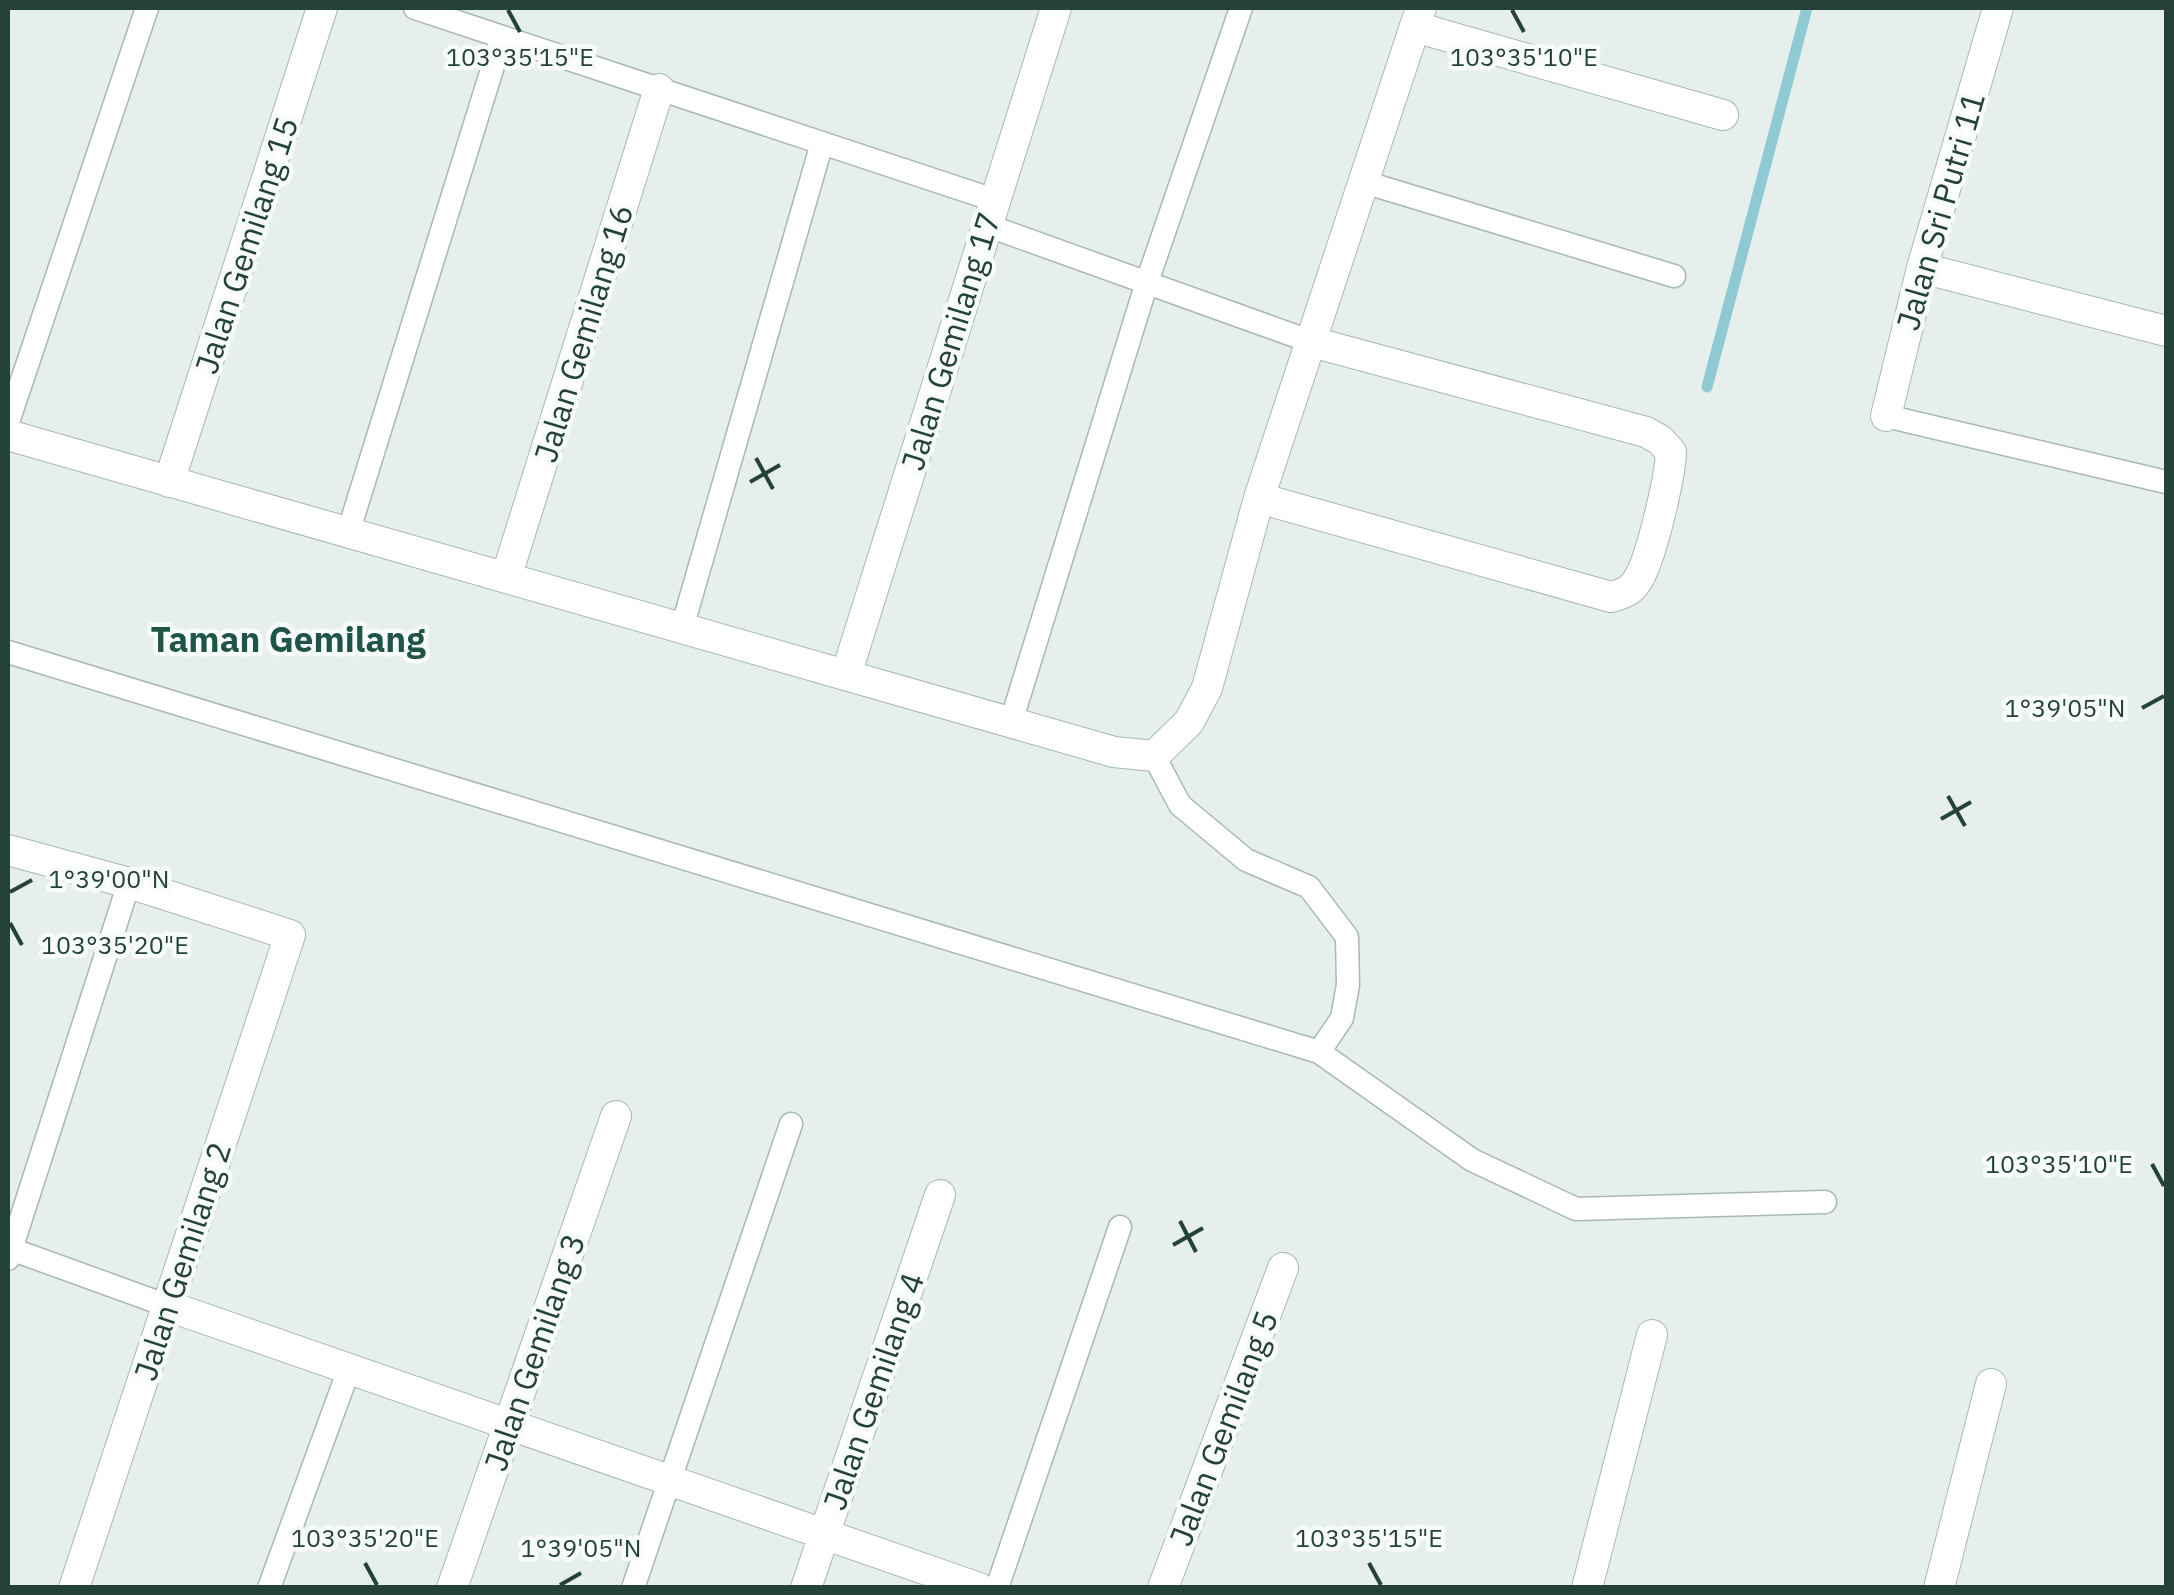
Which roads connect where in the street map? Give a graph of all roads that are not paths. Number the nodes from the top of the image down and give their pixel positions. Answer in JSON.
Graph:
{"nodes":[{"id":1,"x":147,"y":8,"type":"edge"},
{"id":2,"x":322,"y":8,"type":"edge"},
{"id":3,"x":415,"y":8,"type":"edge"},
{"id":4,"x":1056,"y":8,"type":"edge"},
{"id":5,"x":1241,"y":8,"type":"edge"},
{"id":6,"x":1998,"y":8,"type":"edge"},
{"id":7,"x":1418,"y":18,"type":"edge"},
{"id":8,"x":502,"y":36,"type":"junction"},
{"id":9,"x":659,"y":88,"type":"junction"},
{"id":10,"x":1723,"y":115,"type":"dead end"},
{"id":11,"x":822,"y":143,"type":"junction"},
{"id":12,"x":1364,"y":182,"type":"junction"},
{"id":13,"x":990,"y":212,"type":"junction"},
{"id":14,"x":1922,"y":268,"type":"junction"},
{"id":15,"x":1674,"y":276,"type":"dead end"},
{"id":16,"x":1147,"y":282,"type":"junction"},
{"id":17,"x":2166,"y":331,"type":"edge"},
{"id":18,"x":1312,"y":342,"type":"junction"},
{"id":19,"x":1886,"y":416,"type":"joint"},
{"id":20,"x":8,"y":422,"type":"edge"},
{"id":21,"x":8,"y":435,"type":"edge"},
{"id":22,"x":169,"y":482,"type":"junction"},
{"id":23,"x":2166,"y":482,"type":"edge"},
{"id":24,"x":1259,"y":498,"type":"junction"},
{"id":25,"x":348,"y":533,"type":"junction"},
{"id":26,"x":506,"y":578,"type":"junction"},
{"id":27,"x":682,"y":628,"type":"junction"},
{"id":28,"x":8,"y":652,"type":"edge"},
{"id":29,"x":846,"y":675,"type":"junction"},
{"id":30,"x":1010,"y":722,"type":"junction"},
{"id":31,"x":1154,"y":756,"type":"junction"},
{"id":32,"x":8,"y":850,"type":"edge"},
{"id":33,"x":129,"y":883,"type":"junction"},
{"id":34,"x":1319,"y":1052,"type":"junction"},
{"id":35,"x":616,"y":1116,"type":"dead end"},
{"id":36,"x":792,"y":1124,"type":"dead end"},
{"id":37,"x":940,"y":1195,"type":"dead end"},
{"id":38,"x":1825,"y":1202,"type":"dead end"},
{"id":39,"x":1120,"y":1226,"type":"dead end"},
{"id":40,"x":9,"y":1252,"type":"edge"},
{"id":41,"x":1283,"y":1268,"type":"dead end"},
{"id":42,"x":168,"y":1306,"type":"junction"},
{"id":43,"x":1652,"y":1335,"type":"dead end"},
{"id":44,"x":349,"y":1369,"type":"junction"},
{"id":45,"x":1991,"y":1384,"type":"dead end"},
{"id":46,"x":510,"y":1424,"type":"junction"},
{"id":47,"x":670,"y":1480,"type":"junction"},
{"id":48,"x":824,"y":1534,"type":"junction"},
{"id":49,"x":74,"y":1588,"type":"edge"},
{"id":50,"x":270,"y":1588,"type":"edge"},
{"id":51,"x":452,"y":1588,"type":"edge"},
{"id":52,"x":633,"y":1588,"type":"edge"},
{"id":53,"x":806,"y":1588,"type":"edge"},
{"id":54,"x":979,"y":1588,"type":"edge"},
{"id":55,"x":997,"y":1588,"type":"edge"},
{"id":56,"x":1162,"y":1588,"type":"edge"},
{"id":57,"x":1587,"y":1588,"type":"edge"},
{"id":58,"x":1939,"y":1588,"type":"edge"}],
"edges":[{"from":1,"to":20,"type":"lane"},
{"from":2,"to":22,"type":"street","name":"Jalan Gemilang 15"},
{"from":3,"to":8,"type":"lane"},
{"from":4,"to":13,"type":"street","name":"Jalan Gemilang 17"},
{"from":5,"to":16,"type":"lane"},
{"from":6,"to":14,"type":"street","name":"Jalan Sri Putri 11"},
{"from":7,"to":10,"type":"street"},
{"from":7,"to":12,"type":"street"},
{"from":8,"to":9,"type":"lane"},
{"from":8,"to":25,"type":"lane"},
{"from":9,"to":11,"type":"lane"},
{"from":9,"to":26,"type":"street","name":"Jalan Gemilang 16"},
{"from":11,"to":13,"type":"lane"},
{"from":11,"to":27,"type":"lane"},
{"from":12,"to":15,"type":"lane"},
{"from":12,"to":18,"type":"street"},
{"from":13,"to":16,"type":"lane"},
{"from":13,"to":29,"type":"street","name":"Jalan Gemilang 17"},
{"from":14,"to":17,"type":"street"},
{"from":14,"to":19,"type":"street","name":"Jalan Sri Putri 11"},
{"from":16,"to":18,"type":"lane"},
{"from":16,"to":30,"type":"lane"},
{"from":18,"to":24,"type":"street"},
{"from":18,"to":24,"type":"street"},
{"from":19,"to":23,"type":"lane"},
{"from":21,"to":22,"type":"street"},
{"from":22,"to":25,"type":"street"},
{"from":24,"to":31,"type":"street"},
{"from":25,"to":26,"type":"street"},
{"from":26,"to":27,"type":"street"},
{"from":27,"to":29,"type":"street"},
{"from":28,"to":34,"type":"lane"},
{"from":29,"to":30,"type":"street"},
{"from":30,"to":31,"type":"street"},
{"from":31,"to":34,"type":"lane"},
{"from":32,"to":33,"type":"street"},
{"from":33,"to":40,"type":"lane"},
{"from":33,"to":42,"type":"street","name":"Jalan Gemilang 2"},
{"from":34,"to":38,"type":"lane"},
{"from":35,"to":46,"type":"street","name":"Jalan Gemilang 3"},
{"from":36,"to":47,"type":"lane"},
{"from":37,"to":48,"type":"street","name":"Jalan Gemilang 4"},
{"from":39,"to":55,"type":"lane"},
{"from":40,"to":42,"type":"lane"},
{"from":41,"to":56,"type":"street","name":"Jalan Gemilang 5"},
{"from":42,"to":44,"type":"street"},
{"from":42,"to":49,"type":"street","name":"Jalan Gemilang 2"},
{"from":43,"to":57,"type":"street"},
{"from":44,"to":46,"type":"street"},
{"from":44,"to":50,"type":"lane"},
{"from":45,"to":58,"type":"street"},
{"from":46,"to":47,"type":"street"},
{"from":46,"to":51,"type":"street","name":"Jalan Gemilang 3"},
{"from":47,"to":48,"type":"street"},
{"from":47,"to":52,"type":"lane"},
{"from":48,"to":53,"type":"street","name":"Jalan Gemilang 4"},
{"from":48,"to":54,"type":"street"}]}
